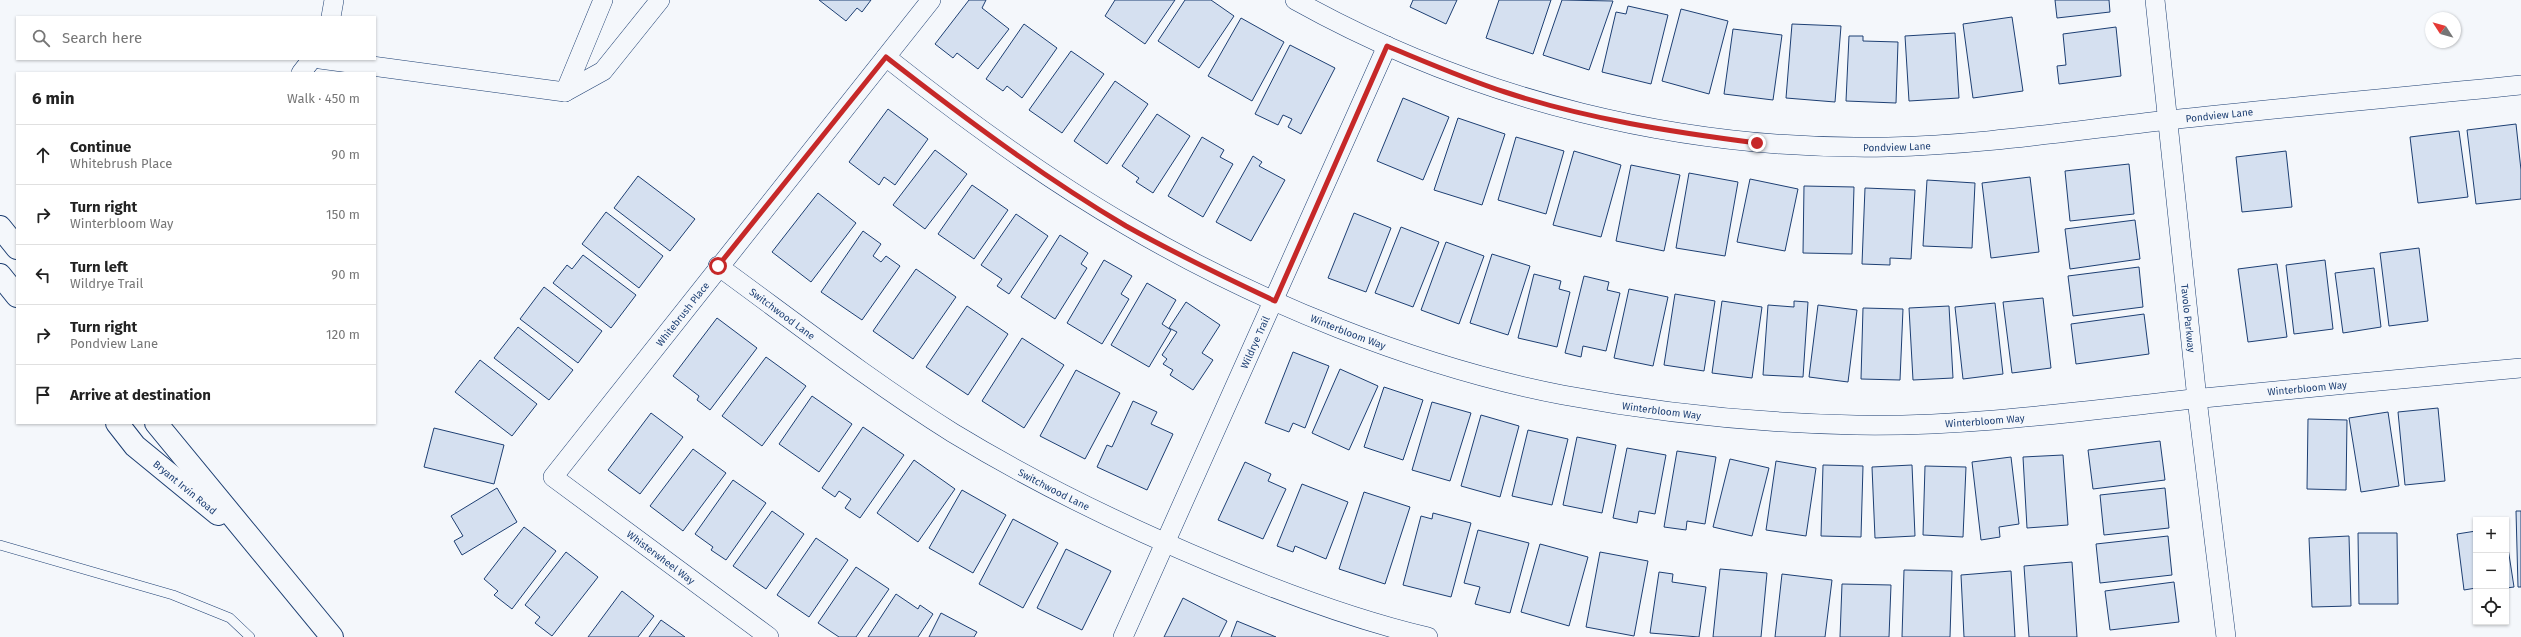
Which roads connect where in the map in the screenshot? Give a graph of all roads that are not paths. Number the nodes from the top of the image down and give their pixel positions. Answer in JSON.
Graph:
{"nodes":[{"id":1,"x":334,"y":0,"type":"edge"},
{"id":2,"x":603,"y":0,"type":"edge"},
{"id":3,"x":660,"y":0,"type":"edge"},
{"id":4,"x":931,"y":0,"type":"edge"},
{"id":5,"x":1295,"y":0,"type":"edge"},
{"id":6,"x":2155,"y":0,"type":"edge"},
{"id":7,"x":331,"y":16,"type":"edge"},
{"id":8,"x":1387,"y":46,"type":"junction"},
{"id":9,"x":886,"y":57,"type":"junction"},
{"id":10,"x":311,"y":60,"type":"edge"},
{"id":11,"x":327,"y":60,"type":"edge"},
{"id":12,"x":302,"y":72,"type":"edge"},
{"id":13,"x":2521,"y":85,"type":"edge"},
{"id":14,"x":565,"y":92,"type":"junction"},
{"id":15,"x":2168,"y":120,"type":"junction"},
{"id":16,"x":0,"y":227,"type":"edge"},
{"id":17,"x":16,"y":247,"type":"edge"},
{"id":18,"x":718,"y":266,"type":"junction"},
{"id":19,"x":0,"y":275,"type":"edge"},
{"id":20,"x":16,"y":295,"type":"edge"},
{"id":21,"x":1275,"y":301,"type":"junction"},
{"id":22,"x":2521,"y":368,"type":"edge"},
{"id":23,"x":2197,"y":399,"type":"junction"},
{"id":24,"x":118,"y":424,"type":"edge"},
{"id":25,"x":157,"y":424,"type":"edge"},
{"id":26,"x":553,"y":477,"type":"joint"},
{"id":27,"x":1163,"y":543,"type":"junction"},
{"id":28,"x":0,"y":545,"type":"edge"},
{"id":29,"x":257,"y":547,"type":"junction"},
{"id":30,"x":250,"y":637,"type":"edge"},
{"id":31,"x":332,"y":637,"type":"edge"},
{"id":32,"x":769,"y":637,"type":"edge"},
{"id":33,"x":1123,"y":637,"type":"edge"},
{"id":34,"x":1428,"y":637,"type":"edge"},
{"id":35,"x":2226,"y":637,"type":"edge"}],
"edges":[{"from":1,"to":7,"type":"street"},
{"from":2,"to":14,"type":"street"},
{"from":3,"to":14,"type":"street"},
{"from":4,"to":9,"type":"street","name":"Whitebrush Place"},
{"from":5,"to":8,"type":"street","name":"Pondview Lane"},
{"from":6,"to":15,"type":"street","name":"Tavolo Parkway"},
{"from":8,"to":15,"type":"street","name":"Pondview Lane"},
{"from":8,"to":21,"type":"street","name":"Wildrye Trail"},
{"from":9,"to":18,"type":"street","name":"Whitebrush Place"},
{"from":9,"to":21,"type":"street","name":"Winterbloom Way"},
{"from":10,"to":12,"type":"street"},
{"from":11,"to":14,"type":"street"},
{"from":13,"to":15,"type":"street","name":"Pondview Lane"},
{"from":15,"to":23,"type":"street","name":"Tavolo Parkway"},
{"from":16,"to":17,"type":"street"},
{"from":18,"to":26,"type":"street","name":"Whitebrush Place"},
{"from":18,"to":27,"type":"street","name":"Switchwood Lane"},
{"from":19,"to":20,"type":"street"},
{"from":21,"to":23,"type":"street","name":"Winterbloom Way"},
{"from":21,"to":27,"type":"street","name":"Wildrye Trail"},
{"from":22,"to":23,"type":"street","name":"Winterbloom Way"},
{"from":23,"to":35,"type":"street","name":"Tavolo Parkway"},
{"from":24,"to":29,"type":"street","name":"Bryant Irvin Road"},
{"from":25,"to":29,"type":"street","name":"Bryant Irvin Road"},
{"from":26,"to":32,"type":"street","name":"Whisterwheel Way"},
{"from":27,"to":33,"type":"street","name":"Wildrye Trail"},
{"from":27,"to":34,"type":"street","name":"Switchwood Lane"},
{"from":28,"to":30,"type":"lane"},
{"from":29,"to":31,"type":"street","name":"Bryant Irvin Road"}]}
